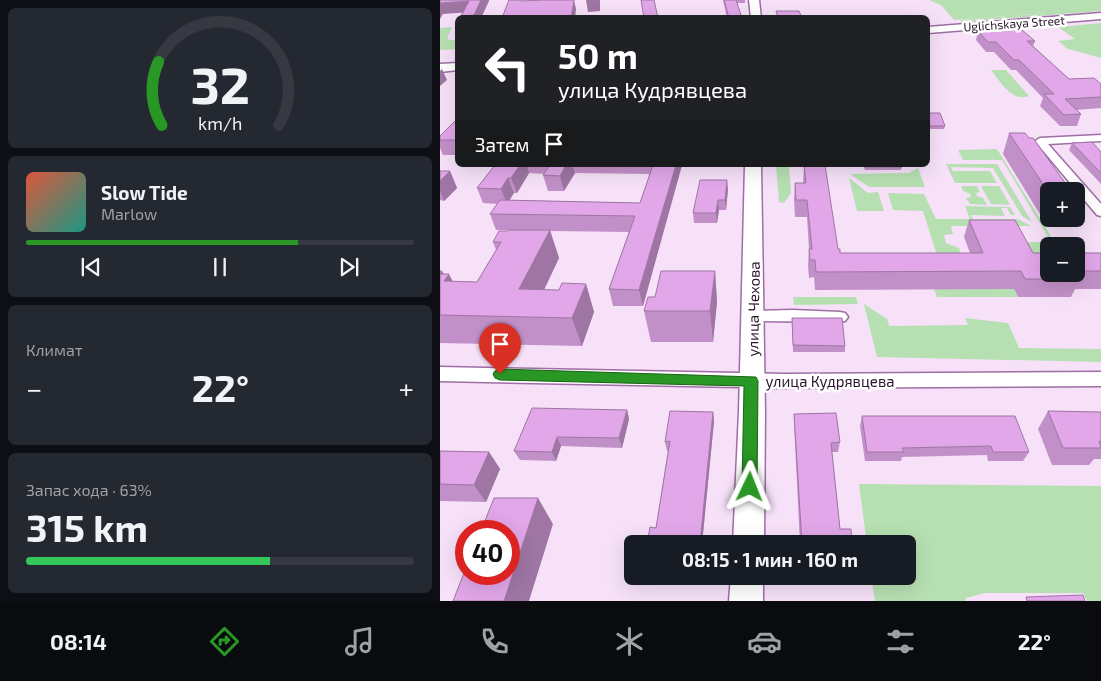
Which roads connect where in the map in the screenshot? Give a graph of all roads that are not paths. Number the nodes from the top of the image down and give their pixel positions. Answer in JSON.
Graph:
{"nodes":[{"id":1,"x":754,"y":0,"type":"edge"},
{"id":2,"x":756,"y":15,"type":"edge"},
{"id":3,"x":1101,"y":16,"type":"edge"},
{"id":4,"x":930,"y":30,"type":"edge"},
{"id":5,"x":455,"y":66,"type":"edge"},
{"id":6,"x":440,"y":68,"type":"edge"},
{"id":7,"x":1101,"y":138,"type":"edge"},
{"id":8,"x":753,"y":167,"type":"edge"},
{"id":9,"x":1101,"y":212,"type":"edge"},
{"id":10,"x":752,"y":316,"type":"junction"},
{"id":11,"x":840,"y":317,"type":"edge"},
{"id":12,"x":440,"y":374,"type":"edge"},
{"id":13,"x":1101,"y":379,"type":"edge"},
{"id":14,"x":751,"y":381,"type":"junction"},
{"id":15,"x":748,"y":535,"type":"edge"},
{"id":16,"x":747,"y":585,"type":"edge"},
{"id":17,"x":746,"y":601,"type":"edge"}],
"edges":[{"from":1,"to":2,"type":"street"},
{"from":3,"to":4,"type":"street","name":"Uglichskaya Street"},
{"from":5,"to":6,"type":"street"},
{"from":7,"to":9,"type":"street"},
{"from":8,"to":10,"type":"street","name":"улица Чехова"},
{"from":10,"to":11,"type":"street"},
{"from":10,"to":14,"type":"street","name":"улица Чехова"},
{"from":12,"to":14,"type":"street","name":"улица Кудрявцева"},
{"from":13,"to":14,"type":"street","name":"улица Кудрявцева"},
{"from":14,"to":15,"type":"street","name":"улица Чехова"},
{"from":16,"to":17,"type":"street"}]}
